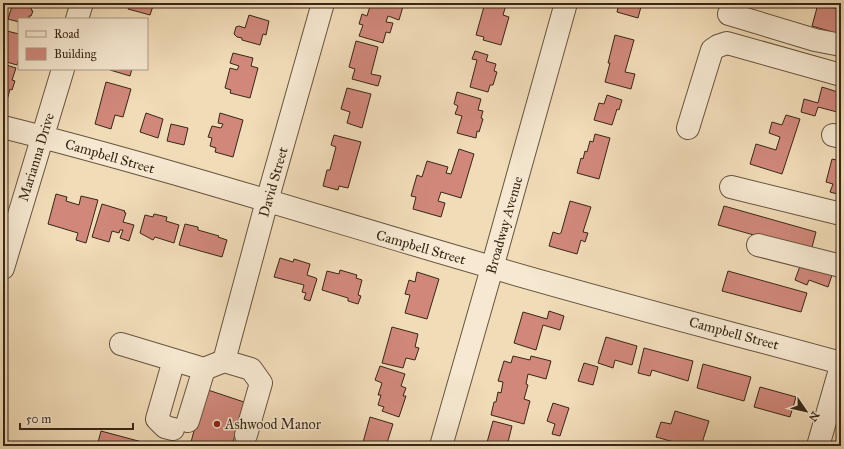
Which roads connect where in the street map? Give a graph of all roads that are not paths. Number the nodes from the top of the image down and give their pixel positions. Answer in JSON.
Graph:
{"nodes":[{"id":1,"x":82,"y":3,"type":"edge"},
{"id":2,"x":323,"y":3,"type":"edge"},
{"id":3,"x":566,"y":3,"type":"edge"},
{"id":4,"x":729,"y":14,"type":"dead end"},
{"id":5,"x":77,"y":18,"type":"edge"},
{"id":6,"x":841,"y":45,"type":"edge"},
{"id":7,"x":63,"y":70,"type":"edge"},
{"id":8,"x":841,"y":75,"type":"edge"},
{"id":9,"x":3,"y":127,"type":"edge"},
{"id":10,"x":688,"y":128,"type":"dead end"},
{"id":11,"x":42,"y":136,"type":"junction"},
{"id":12,"x":731,"y":187,"type":"dead end"},
{"id":13,"x":267,"y":201,"type":"junction"},
{"id":14,"x":841,"y":214,"type":"edge"},
{"id":15,"x":758,"y":245,"type":"dead end"},
{"id":16,"x":841,"y":266,"type":"edge"},
{"id":17,"x":3,"y":268,"type":"edge"},
{"id":18,"x":492,"y":268,"type":"junction"},
{"id":19,"x":121,"y":344,"type":"dead end"},
{"id":20,"x":174,"y":360,"type":"junction"},
{"id":21,"x":224,"y":361,"type":"junction"},
{"id":22,"x":841,"y":363,"type":"edge"},
{"id":23,"x":841,"y":366,"type":"edge"},
{"id":24,"x":204,"y":369,"type":"junction"},
{"id":25,"x":246,"y":436,"type":"dead end"},
{"id":26,"x":441,"y":446,"type":"edge"},
{"id":27,"x":818,"y":446,"type":"edge"}],
"edges":[{"from":1,"to":5,"type":"street"},
{"from":2,"to":13,"type":"street","name":"David Street"},
{"from":3,"to":18,"type":"street","name":"Broadway Avenue"},
{"from":4,"to":6,"type":"street"},
{"from":7,"to":11,"type":"street","name":"Marianna Drive"},
{"from":8,"to":10,"type":"street"},
{"from":9,"to":11,"type":"street","name":"Campbell Street"},
{"from":11,"to":13,"type":"street","name":"Campbell Street"},
{"from":11,"to":17,"type":"street","name":"Marianna Drive"},
{"from":12,"to":14,"type":"street"},
{"from":13,"to":18,"type":"street","name":"Campbell Street"},
{"from":13,"to":21,"type":"street","name":"David Street"},
{"from":15,"to":16,"type":"street"},
{"from":18,"to":22,"type":"street","name":"Campbell Street"},
{"from":18,"to":26,"type":"street","name":"Broadway Avenue"},
{"from":19,"to":20,"type":"street"},
{"from":20,"to":24,"type":"street"},
{"from":20,"to":24,"type":"street"},
{"from":21,"to":24,"type":"street"},
{"from":21,"to":25,"type":"street"},
{"from":23,"to":27,"type":"street"}]}
